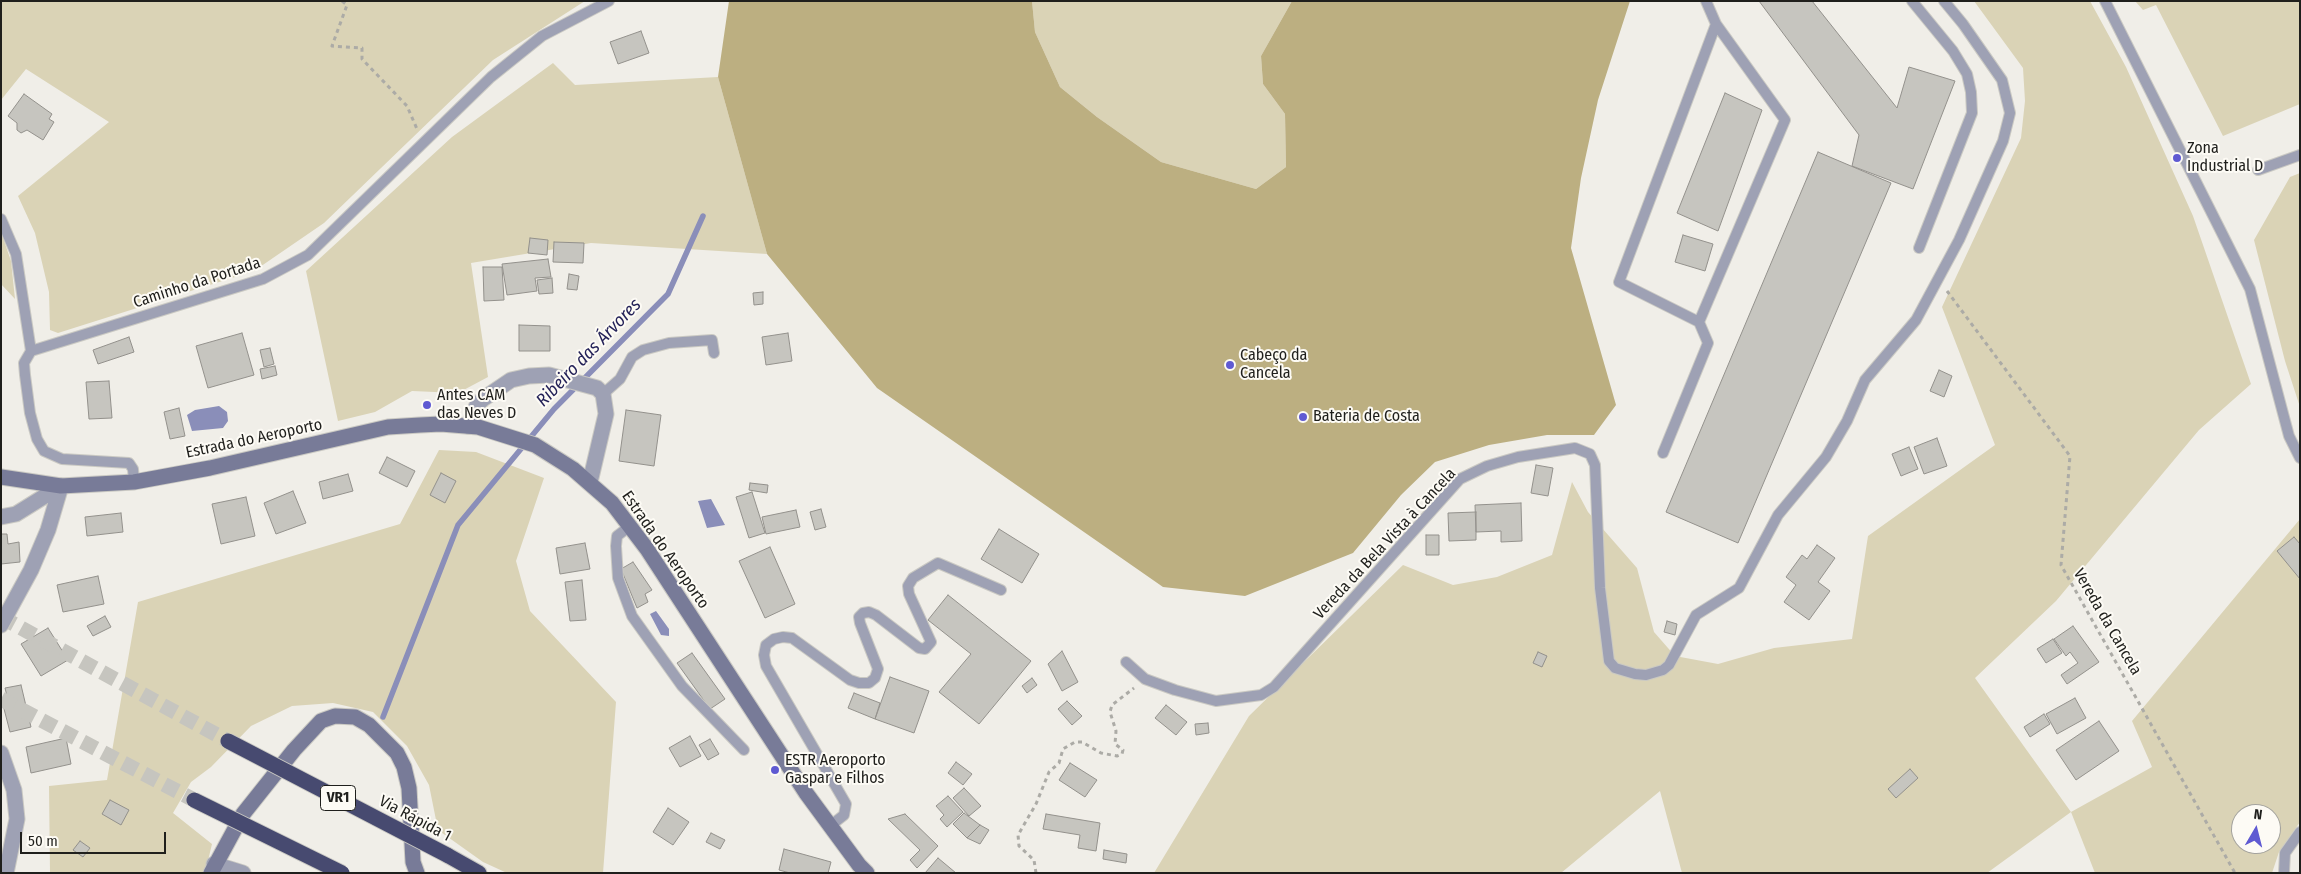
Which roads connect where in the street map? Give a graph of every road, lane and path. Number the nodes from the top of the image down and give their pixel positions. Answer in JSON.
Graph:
{"nodes":[{"id":1,"x":342,"y":1,"type":"edge"},
{"id":2,"x":609,"y":1,"type":"edge"},
{"id":3,"x":1706,"y":1,"type":"edge"},
{"id":4,"x":1912,"y":1,"type":"edge"},
{"id":5,"x":1944,"y":1,"type":"edge"},
{"id":6,"x":2105,"y":1,"type":"edge"},
{"id":7,"x":1716,"y":24,"type":"junction"},
{"id":8,"x":423,"y":143,"type":"junction"},
{"id":9,"x":2300,"y":156,"type":"edge"},
{"id":10,"x":2258,"y":170,"type":"dead end"},
{"id":11,"x":1,"y":219,"type":"edge"},
{"id":12,"x":1920,"y":248,"type":"dead end"},
{"id":13,"x":1939,"y":281,"type":"junction"},
{"id":14,"x":1699,"y":322,"type":"junction"},
{"id":15,"x":31,"y":351,"type":"junction"},
{"id":16,"x":714,"y":353,"type":"dead end"},
{"id":17,"x":603,"y":394,"type":"junction"},
{"id":18,"x":468,"y":426,"type":"junction"},
{"id":19,"x":1663,"y":453,"type":"dead end"},
{"id":20,"x":2300,"y":458,"type":"edge"},
{"id":21,"x":1,"y":477,"type":"edge"},
{"id":22,"x":134,"y":482,"type":"junction"},
{"id":23,"x":590,"y":482,"type":"junction"},
{"id":24,"x":61,"y":486,"type":"junction"},
{"id":25,"x":1,"y":517,"type":"edge"},
{"id":26,"x":630,"y":526,"type":"junction"},
{"id":27,"x":1001,"y":590,"type":"dead end"},
{"id":28,"x":1,"y":625,"type":"edge"},
{"id":29,"x":1126,"y":662,"type":"dead end"},
{"id":30,"x":1145,"y":679,"type":"junction"},
{"id":31,"x":228,"y":741,"type":"tunnel mouth"},
{"id":32,"x":744,"y":750,"type":"dead end"},
{"id":33,"x":1,"y":753,"type":"edge"},
{"id":34,"x":194,"y":800,"type":"tunnel mouth"},
{"id":35,"x":830,"y":826,"type":"junction"},
{"id":36,"x":2300,"y":832,"type":"edge"},
{"id":37,"x":213,"y":868,"type":"edge"},
{"id":38,"x":6,"y":873,"type":"edge"},
{"id":39,"x":243,"y":873,"type":"edge"},
{"id":40,"x":342,"y":873,"type":"edge"},
{"id":41,"x":417,"y":873,"type":"edge"},
{"id":42,"x":479,"y":873,"type":"edge"},
{"id":43,"x":867,"y":873,"type":"edge"},
{"id":44,"x":1036,"y":873,"type":"edge"},
{"id":45,"x":2235,"y":873,"type":"edge"},
{"id":46,"x":2284,"y":873,"type":"edge"}],
"edges":[{"from":1,"to":8,"type":"path"},
{"from":2,"to":8,"type":"lane","name":"Caminho da Portada"},
{"from":3,"to":7,"type":"lane"},
{"from":4,"to":12,"type":"lane"},
{"from":5,"to":13,"type":"lane","name":"Vereda da Bela Vista à Cancela"},
{"from":6,"to":20,"type":"lane"},
{"from":7,"to":14,"type":"lane"},
{"from":7,"to":14,"type":"lane"},
{"from":8,"to":15,"type":"lane","name":"Caminho da Portada"},
{"from":9,"to":10,"type":"lane"},
{"from":11,"to":15,"type":"lane"},
{"from":13,"to":30,"type":"lane","name":"Vereda da Bela Vista à Cancela"},
{"from":13,"to":45,"type":"path","name":"Vereda da Cancela"},
{"from":14,"to":19,"type":"lane"},
{"from":15,"to":22,"type":"lane"},
{"from":16,"to":17,"type":"lane"},
{"from":17,"to":18,"type":"street"},
{"from":17,"to":23,"type":"street"},
{"from":18,"to":22,"type":"main road","name":"Estrada do Aeroporto"},
{"from":18,"to":23,"type":"main road","name":"Estrada do Aeroporto"},
{"from":21,"to":24,"type":"main road","name":"Estrada do Aeroporto"},
{"from":22,"to":24,"type":"main road","name":"Estrada do Aeroporto"},
{"from":23,"to":26,"type":"main road","name":"Estrada do Aeroporto"},
{"from":24,"to":25,"type":"street"},
{"from":24,"to":28,"type":"street"},
{"from":26,"to":32,"type":"lane"},
{"from":26,"to":35,"type":"main road","name":"Estrada do Aeroporto"},
{"from":27,"to":35,"type":"lane"},
{"from":29,"to":30,"type":"lane","name":"Vereda da Bela Vista à Cancela"},
{"from":30,"to":44,"type":"path"},
{"from":31,"to":42,"type":"highway","name":"Via Rápida 1","number":"VR1","bridge":true},
{"from":33,"to":38,"type":"street"},
{"from":34,"to":40,"type":"highway","bridge":true},
{"from":35,"to":43,"type":"main road","name":"Estrada do Aeroporto"},
{"from":36,"to":46,"type":"lane"},
{"from":37,"to":39,"type":"street"},
{"from":37,"to":41,"type":"main road"}]}
